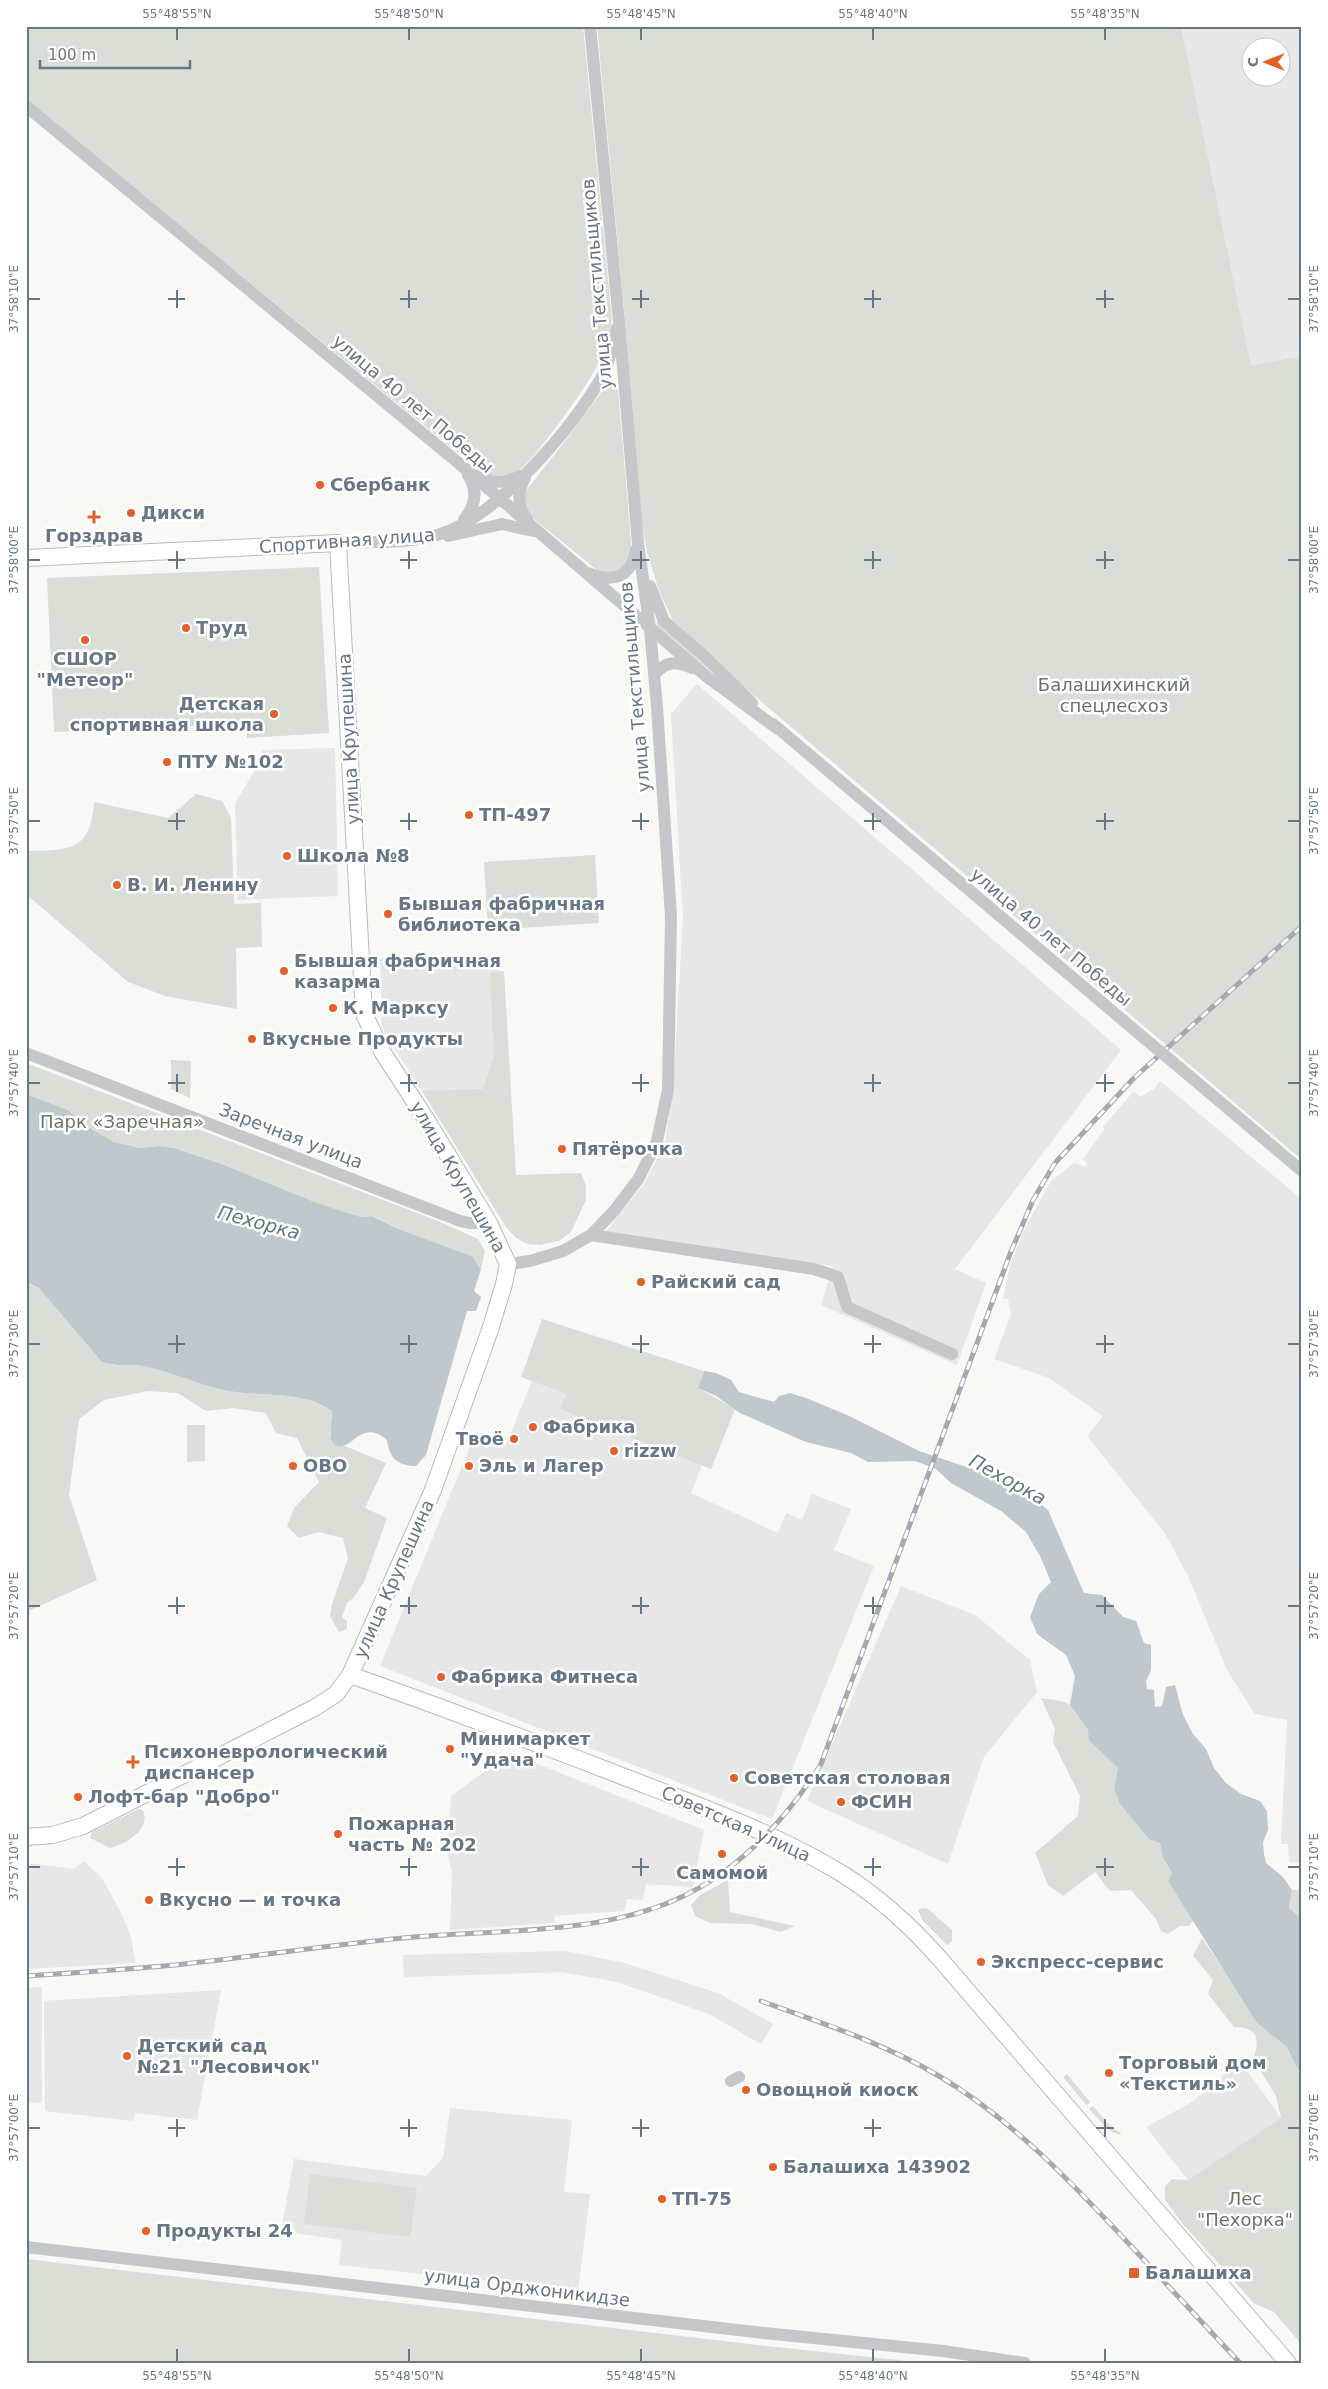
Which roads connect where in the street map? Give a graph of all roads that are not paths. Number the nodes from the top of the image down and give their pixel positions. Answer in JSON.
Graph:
{"nodes":[{"id":1,"x":590,"y":26,"type":"edge"},
{"id":2,"x":26,"y":106,"type":"edge"},
{"id":3,"x":619,"y":321,"type":"junction"},
{"id":4,"x":604,"y":374,"type":"junction"},
{"id":5,"x":624,"y":386,"type":"junction"},
{"id":6,"x":460,"y":465,"type":"junction"},
{"id":7,"x":529,"y":471,"type":"junction"},
{"id":8,"x":499,"y":498,"type":"junction"},
{"id":9,"x":454,"y":529,"type":"junction"},
{"id":10,"x":430,"y":537,"type":"junction"},
{"id":11,"x":544,"y":538,"type":"junction"},
{"id":12,"x":638,"y":543,"type":"junction"},
{"id":13,"x":338,"y":544,"type":"junction"},
{"id":14,"x":26,"y":558,"type":"edge"},
{"id":15,"x":580,"y":568,"type":"junction"},
{"id":16,"x":650,"y":629,"type":"junction"},
{"id":17,"x":654,"y":674,"type":"junction"},
{"id":18,"x":707,"y":677,"type":"junction"},
{"id":19,"x":778,"y":729,"type":"junction"},
{"id":20,"x":26,"y":1053,"type":"edge"},
{"id":21,"x":1302,"y":1171,"type":"edge"},
{"id":22,"x":489,"y":1222,"type":"junction"},
{"id":23,"x":591,"y":1235,"type":"junction"},
{"id":24,"x":508,"y":1264,"type":"junction"},
{"id":25,"x":952,"y":1354,"type":"dead end"},
{"id":26,"x":350,"y":1675,"type":"junction"},
{"id":27,"x":26,"y":1836,"type":"edge"},
{"id":28,"x":26,"y":2247,"type":"edge"},
{"id":29,"x":1024,"y":2363,"type":"edge"},
{"id":30,"x":1288,"y":2363,"type":"edge"}],
"edges":[{"from":1,"to":3,"type":"street","name":"улица Текстильщиков"},
{"from":2,"to":6,"type":"street","name":"улица 40 лет Победы"},
{"from":3,"to":4,"type":"street","name":"Спортивная улица"},
{"from":3,"to":5,"type":"street","name":"улица Текстильщиков"},
{"from":4,"to":5,"type":"street"},
{"from":4,"to":7,"type":"street","name":"Спортивная улица"},
{"from":5,"to":12,"type":"street","name":"улица Текстильщиков"},
{"from":6,"to":7,"type":"street"},
{"from":6,"to":8,"type":"street","name":"улица 40 лет Победы"},
{"from":6,"to":9,"type":"street"},
{"from":7,"to":8,"type":"street","name":"Спортивная улица"},
{"from":7,"to":11,"type":"street"},
{"from":8,"to":9,"type":"street","name":"Спортивная улица"},
{"from":8,"to":11,"type":"street","name":"улица 40 лет Победы"},
{"from":9,"to":10,"type":"street","name":"Спортивная улица"},
{"from":10,"to":11,"type":"street"},
{"from":10,"to":13,"type":"street","name":"Спортивная улица"},
{"from":11,"to":15,"type":"street","name":"улица 40 лет Победы"},
{"from":12,"to":15,"type":"street"},
{"from":12,"to":16,"type":"street","name":"улица Текстильщиков"},
{"from":12,"to":19,"type":"street","name":"улица 40 лет Победы"},
{"from":13,"to":14,"type":"main road","name":"Спортивная улица"},
{"from":13,"to":22,"type":"main road","name":"улица Крупешина"},
{"from":15,"to":16,"type":"street","name":"улица 40 лет Победы"},
{"from":16,"to":17,"type":"street","name":"улица Текстильщиков"},
{"from":16,"to":18,"type":"street","name":"улица 40 лет Победы"},
{"from":17,"to":18,"type":"street"},
{"from":17,"to":23,"type":"street","name":"улица Текстильщиков"},
{"from":18,"to":19,"type":"street","name":"улица 40 лет Победы"},
{"from":19,"to":21,"type":"street","name":"улица 40 лет Победы","bridge":true},
{"from":20,"to":22,"type":"street","name":"Заречная улица"},
{"from":22,"to":24,"type":"main road","name":"улица Крупешина"},
{"from":23,"to":24,"type":"street","name":"улица Текстильщиков"},
{"from":23,"to":25,"type":"street"},
{"from":24,"to":26,"type":"main road","name":"улица Крупешина"},
{"from":26,"to":27,"type":"main road"},
{"from":26,"to":30,"type":"main road","name":"Советская улица"},
{"from":28,"to":29,"type":"street","name":"улица Орджоникидзе"}]}
